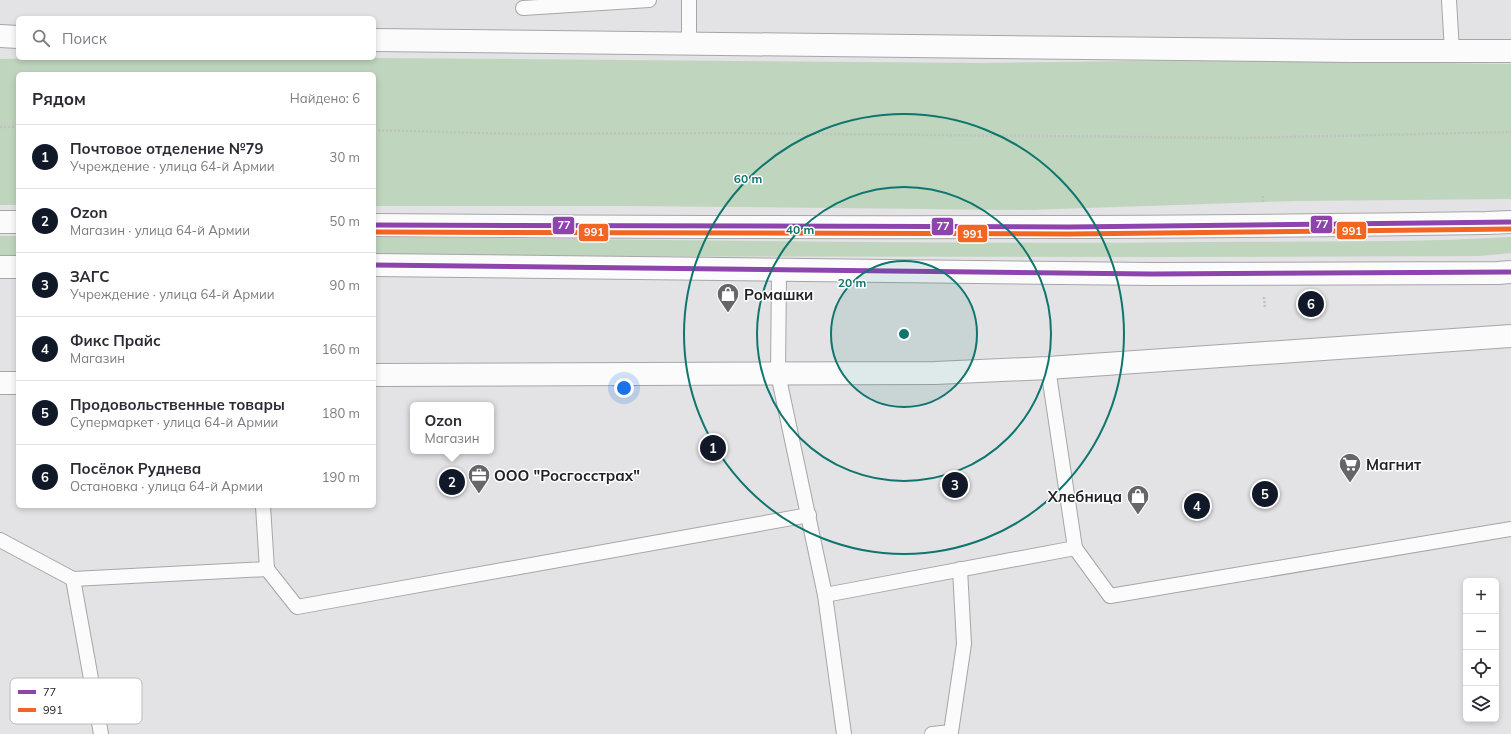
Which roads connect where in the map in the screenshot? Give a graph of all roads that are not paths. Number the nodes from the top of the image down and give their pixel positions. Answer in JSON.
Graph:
{"nodes":[{"id":1,"x":650,"y":0,"type":"edge"},
{"id":2,"x":689,"y":0,"type":"edge"},
{"id":3,"x":1449,"y":0,"type":"edge"},
{"id":4,"x":523,"y":8,"type":"dead end"},
{"id":5,"x":0,"y":36,"type":"edge"},
{"id":6,"x":16,"y":37,"type":"edge"},
{"id":7,"x":376,"y":40,"type":"edge"},
{"id":8,"x":689,"y":44,"type":"junction"},
{"id":9,"x":1452,"y":51,"type":"junction"},
{"id":10,"x":1511,"y":51,"type":"edge"},
{"id":11,"x":0,"y":222,"type":"edge"},
{"id":12,"x":16,"y":222,"type":"edge"},
{"id":13,"x":1511,"y":222,"type":"edge"},
{"id":14,"x":376,"y":225,"type":"edge"},
{"id":15,"x":376,"y":265,"type":"edge"},
{"id":16,"x":0,"y":267,"type":"edge"},
{"id":17,"x":16,"y":267,"type":"edge"},
{"id":18,"x":779,"y":270,"type":"junction"},
{"id":19,"x":1511,"y":272,"type":"edge"},
{"id":20,"x":1511,"y":336,"type":"edge"},
{"id":21,"x":1048,"y":368,"type":"junction"},
{"id":22,"x":778,"y":374,"type":"junction"},
{"id":23,"x":376,"y":375,"type":"edge"},
{"id":24,"x":0,"y":383,"type":"edge"},
{"id":25,"x":16,"y":383,"type":"edge"},
{"id":26,"x":263,"y":508,"type":"edge"},
{"id":27,"x":809,"y":515,"type":"junction"},
{"id":28,"x":1511,"y":529,"type":"edge"},
{"id":29,"x":0,"y":540,"type":"edge"},
{"id":30,"x":1075,"y":548,"type":"junction"},
{"id":31,"x":267,"y":569,"type":"junction"},
{"id":32,"x":960,"y":569,"type":"junction"},
{"id":33,"x":73,"y":579,"type":"junction"},
{"id":34,"x":825,"y":595,"type":"junction"},
{"id":35,"x":91,"y":678,"type":"edge"},
{"id":36,"x":99,"y":724,"type":"edge"},
{"id":37,"x":951,"y":733,"type":"edge"},
{"id":38,"x":101,"y":734,"type":"edge"},
{"id":39,"x":844,"y":734,"type":"edge"},
{"id":40,"x":932,"y":734,"type":"edge"}],
"edges":[{"from":1,"to":4,"type":"lane"},
{"from":2,"to":8,"type":"lane"},
{"from":3,"to":9,"type":"lane"},
{"from":5,"to":6,"type":"main road"},
{"from":7,"to":8,"type":"main road"},
{"from":8,"to":9,"type":"main road"},
{"from":9,"to":10,"type":"main road"},
{"from":11,"to":12,"type":"main road"},
{"from":13,"to":14,"type":"main road"},
{"from":15,"to":18,"type":"main road"},
{"from":16,"to":17,"type":"main road"},
{"from":18,"to":19,"type":"main road"},
{"from":18,"to":22,"type":"lane"},
{"from":20,"to":21,"type":"main road"},
{"from":21,"to":22,"type":"main road"},
{"from":21,"to":30,"type":"lane"},
{"from":22,"to":23,"type":"main road"},
{"from":22,"to":27,"type":"lane"},
{"from":24,"to":25,"type":"main road"},
{"from":26,"to":31,"type":"lane"},
{"from":27,"to":31,"type":"lane"},
{"from":27,"to":34,"type":"lane"},
{"from":28,"to":30,"type":"lane"},
{"from":29,"to":33,"type":"lane"},
{"from":30,"to":32,"type":"lane"},
{"from":31,"to":33,"type":"lane"},
{"from":32,"to":34,"type":"lane"},
{"from":32,"to":37,"type":"lane"},
{"from":33,"to":35,"type":"lane"},
{"from":34,"to":39,"type":"lane"},
{"from":36,"to":38,"type":"lane"},
{"from":37,"to":40,"type":"lane"}]}
